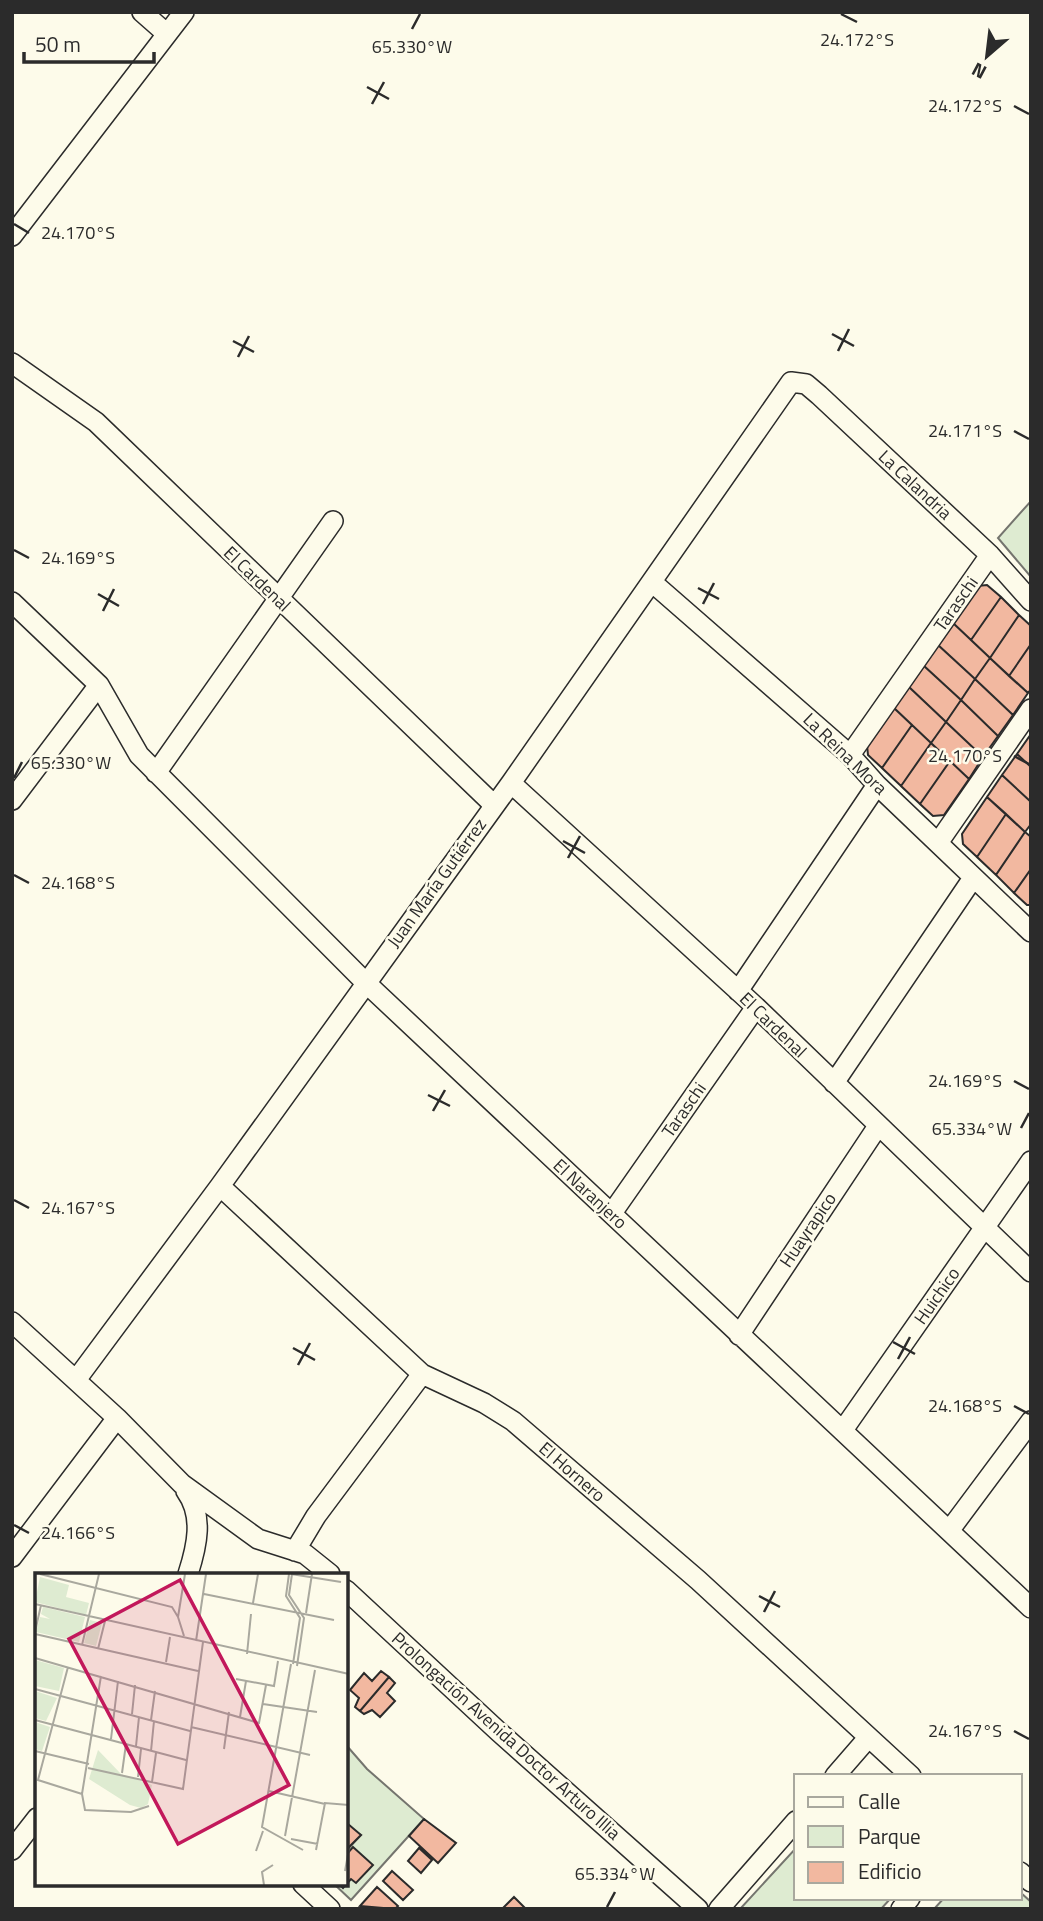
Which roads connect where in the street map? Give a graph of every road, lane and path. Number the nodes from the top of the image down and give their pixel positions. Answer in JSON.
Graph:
{"nodes":[{"id":1,"x":142,"y":12,"type":"edge"},
{"id":2,"x":184,"y":12,"type":"edge"},
{"id":3,"x":167,"y":34,"type":"junction"},
{"id":4,"x":12,"y":236,"type":"edge"},
{"id":5,"x":12,"y":363,"type":"edge"},
{"id":6,"x":791,"y":382,"type":"joint"},
{"id":7,"x":333,"y":521,"type":"dead end"},
{"id":8,"x":990,"y":555,"type":"junction"},
{"id":9,"x":653,"y":583,"type":"junction"},
{"id":10,"x":279,"y":600,"type":"junction"},
{"id":11,"x":1031,"y":601,"type":"edge"},
{"id":12,"x":12,"y":602,"type":"edge"},
{"id":13,"x":99,"y":685,"type":"junction"},
{"id":14,"x":1031,"y":709,"type":"edge"},
{"id":15,"x":850,"y":755,"type":"junction"},
{"id":16,"x":156,"y":773,"type":"junction"},
{"id":17,"x":510,"y":783,"type":"junction"},
{"id":18,"x":877,"y":785,"type":"junction"},
{"id":19,"x":12,"y":800,"type":"edge"},
{"id":20,"x":494,"y":805,"type":"junction"},
{"id":21,"x":938,"y":843,"type":"junction"},
{"id":22,"x":973,"y":878,"type":"junction"},
{"id":23,"x":1031,"y":932,"type":"edge"},
{"id":24,"x":365,"y":982,"type":"junction"},
{"id":25,"x":738,"y":990,"type":"junction"},
{"id":26,"x":755,"y":1007,"type":"junction"},
{"id":27,"x":834,"y":1083,"type":"junction"},
{"id":28,"x":878,"y":1126,"type":"junction"},
{"id":29,"x":1031,"y":1161,"type":"edge"},
{"id":30,"x":220,"y":1186,"type":"junction"},
{"id":31,"x":612,"y":1213,"type":"junction"},
{"id":32,"x":984,"y":1227,"type":"junction"},
{"id":33,"x":1031,"y":1272,"type":"edge"},
{"id":34,"x":12,"y":1322,"type":"edge"},
{"id":35,"x":739,"y":1335,"type":"junction"},
{"id":36,"x":422,"y":1374,"type":"junction"},
{"id":37,"x":76,"y":1380,"type":"junction"},
{"id":38,"x":117,"y":1418,"type":"junction"},
{"id":39,"x":1031,"y":1421,"type":"edge"},
{"id":40,"x":843,"y":1430,"type":"junction"},
{"id":41,"x":181,"y":1484,"type":"junction"},
{"id":42,"x":949,"y":1531,"type":"junction"},
{"id":43,"x":295,"y":1551,"type":"junction"},
{"id":44,"x":12,"y":1557,"type":"edge"},
{"id":45,"x":188,"y":1573,"type":"edge"},
{"id":46,"x":329,"y":1573,"type":"edge"},
{"id":47,"x":348,"y":1592,"type":"edge"},
{"id":48,"x":1031,"y":1608,"type":"edge"},
{"id":49,"x":868,"y":1738,"type":"junction"},
{"id":50,"x":837,"y":1774,"type":"edge"},
{"id":51,"x":909,"y":1774,"type":"edge"},
{"id":52,"x":35,"y":1821,"type":"edge"},
{"id":53,"x":794,"y":1823,"type":"edge"},
{"id":54,"x":12,"y":1850,"type":"edge"},
{"id":55,"x":305,"y":1886,"type":"edge"},
{"id":56,"x":330,"y":1909,"type":"edge"},
{"id":57,"x":698,"y":1909,"type":"edge"},
{"id":58,"x":719,"y":1909,"type":"edge"}],
"edges":[{"from":1,"to":3,"type":"street"},
{"from":2,"to":3,"type":"street"},
{"from":3,"to":4,"type":"street"},
{"from":5,"to":10,"type":"street","name":"El Cardenal"},
{"from":6,"to":8,"type":"street","name":"La Calandria"},
{"from":6,"to":9,"type":"street","name":"Juan María Gutiérrez"},
{"from":7,"to":10,"type":"street"},
{"from":8,"to":11,"type":"street","name":"La Calandria"},
{"from":8,"to":15,"type":"street","name":"Taraschi"},
{"from":9,"to":15,"type":"street","name":"La Reina Mora"},
{"from":9,"to":17,"type":"street","name":"Juan María Gutiérrez"},
{"from":10,"to":16,"type":"street"},
{"from":10,"to":20,"type":"street","name":"El Cardenal"},
{"from":12,"to":13,"type":"street","name":"El Naranjero"},
{"from":13,"to":16,"type":"street","name":"El Naranjero"},
{"from":13,"to":19,"type":"street"},
{"from":14,"to":21,"type":"street"},
{"from":15,"to":18,"type":"street","name":"La Reina Mora"},
{"from":16,"to":24,"type":"street","name":"El Naranjero"},
{"from":17,"to":20,"type":"street","name":"Juan María Gutiérrez"},
{"from":17,"to":25,"type":"street","name":"El Cardenal"},
{"from":18,"to":21,"type":"street","name":"La Reina Mora"},
{"from":18,"to":25,"type":"street"},
{"from":20,"to":24,"type":"street","name":"Juan María Gutiérrez"},
{"from":21,"to":22,"type":"street","name":"La Reina Mora"},
{"from":22,"to":23,"type":"street","name":"La Reina Mora"},
{"from":22,"to":27,"type":"street"},
{"from":24,"to":30,"type":"street","name":"Juan María Gutiérrez"},
{"from":24,"to":31,"type":"street","name":"El Naranjero"},
{"from":25,"to":26,"type":"street","name":"El Cardenal"},
{"from":26,"to":27,"type":"street","name":"El Cardenal"},
{"from":26,"to":31,"type":"street","name":"Taraschi"},
{"from":27,"to":28,"type":"street","name":"El Cardenal"},
{"from":28,"to":32,"type":"street","name":"El Cardenal"},
{"from":28,"to":35,"type":"street","name":"Huayrapico"},
{"from":29,"to":32,"type":"street","name":"Huichico"},
{"from":30,"to":36,"type":"street","name":"El Hornero"},
{"from":30,"to":37,"type":"street","name":"Juan María Gutiérrez"},
{"from":31,"to":35,"type":"street","name":"El Naranjero"},
{"from":32,"to":33,"type":"street","name":"El Cardenal"},
{"from":32,"to":40,"type":"street","name":"Huichico"},
{"from":34,"to":37,"type":"street"},
{"from":35,"to":40,"type":"street","name":"El Naranjero"},
{"from":36,"to":43,"type":"street"},
{"from":36,"to":49,"type":"street","name":"El Hornero"},
{"from":37,"to":38,"type":"street"},
{"from":38,"to":41,"type":"street"},
{"from":38,"to":44,"type":"street"},
{"from":39,"to":42,"type":"street"},
{"from":40,"to":42,"type":"street","name":"El Naranjero"},
{"from":41,"to":43,"type":"street"},
{"from":41,"to":45,"type":"street"},
{"from":42,"to":48,"type":"street","name":"El Naranjero"},
{"from":43,"to":46,"type":"street"},
{"from":47,"to":57,"type":"street","name":"Prolongación Avenida Doctor Arturo Illia"},
{"from":49,"to":50,"type":"street"},
{"from":49,"to":51,"type":"street","name":"El Hornero"},
{"from":52,"to":54,"type":"street"},
{"from":53,"to":58,"type":"street"},
{"from":55,"to":56,"type":"street"}]}
